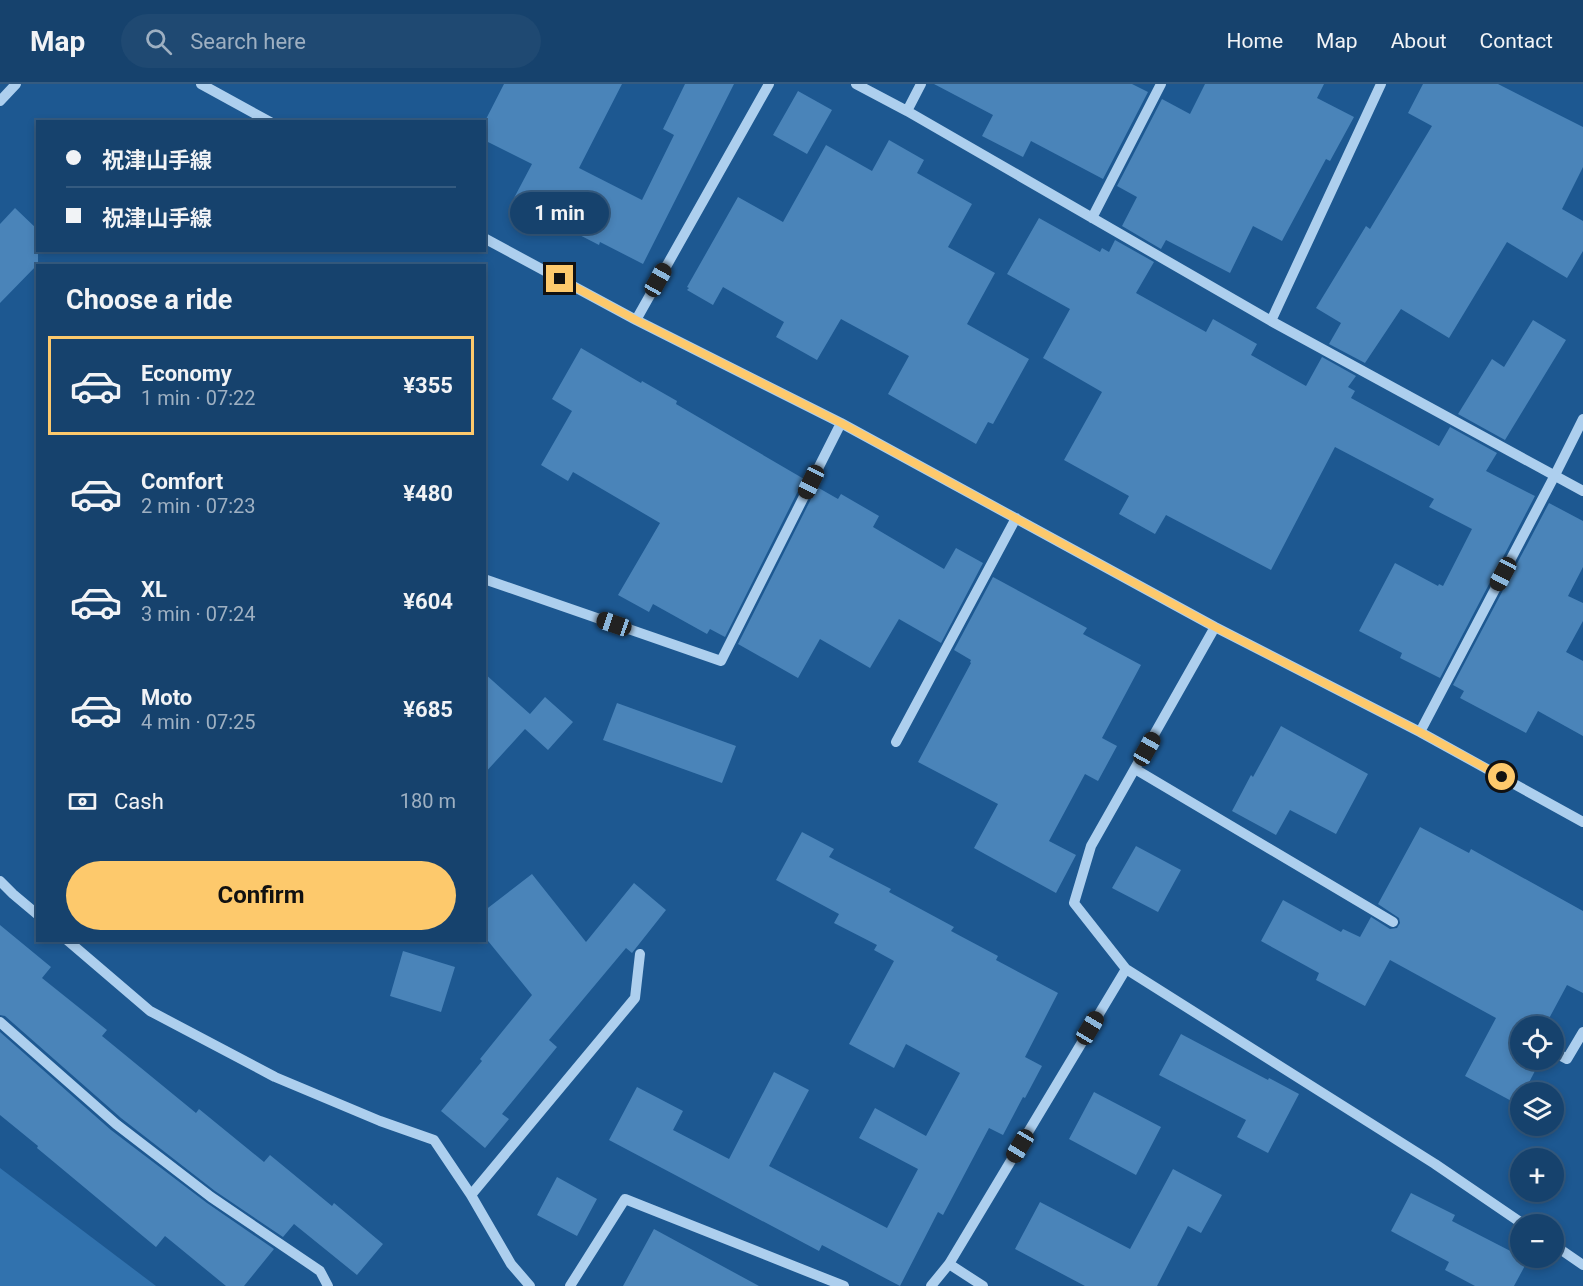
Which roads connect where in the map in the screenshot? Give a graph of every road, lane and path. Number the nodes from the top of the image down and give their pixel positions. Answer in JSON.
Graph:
{"nodes":[{"id":1,"x":16,"y":84,"type":"edge"},
{"id":2,"x":201,"y":84,"type":"edge"},
{"id":3,"x":769,"y":84,"type":"edge"},
{"id":4,"x":856,"y":84,"type":"edge"},
{"id":5,"x":921,"y":84,"type":"edge"},
{"id":6,"x":1161,"y":84,"type":"edge"},
{"id":7,"x":1381,"y":84,"type":"edge"},
{"id":8,"x":0,"y":101,"type":"edge"},
{"id":9,"x":907,"y":111,"type":"junction"},
{"id":10,"x":266,"y":120,"type":"edge"},
{"id":11,"x":1092,"y":218,"type":"junction"},
{"id":12,"x":486,"y":239,"type":"edge"},
{"id":13,"x":636,"y":320,"type":"junction"},
{"id":14,"x":1271,"y":321,"type":"junction"},
{"id":15,"x":1583,"y":419,"type":"edge"},
{"id":16,"x":841,"y":423,"type":"junction"},
{"id":17,"x":1555,"y":475,"type":"junction"},
{"id":18,"x":1583,"y":491,"type":"edge"},
{"id":19,"x":1016,"y":518,"type":"junction"},
{"id":20,"x":486,"y":580,"type":"edge"},
{"id":21,"x":1215,"y":627,"type":"junction"},
{"id":22,"x":1420,"y":732,"type":"junction"},
{"id":23,"x":896,"y":742,"type":"dead end"},
{"id":24,"x":1135,"y":769,"type":"junction"},
{"id":25,"x":1583,"y":822,"type":"edge"},
{"id":26,"x":0,"y":881,"type":"edge"},
{"id":27,"x":36,"y":913,"type":"edge"},
{"id":28,"x":1393,"y":922,"type":"dead end"},
{"id":29,"x":69,"y":942,"type":"edge"},
{"id":30,"x":640,"y":954,"type":"dead end"},
{"id":31,"x":1126,"y":969,"type":"junction"},
{"id":32,"x":0,"y":1022,"type":"edge"},
{"id":33,"x":1583,"y":1032,"type":"edge"},
{"id":34,"x":1564,"y":1057,"type":"edge"},
{"id":35,"x":471,"y":1195,"type":"junction"},
{"id":36,"x":1510,"y":1215,"type":"edge"},
{"id":37,"x":1564,"y":1252,"type":"edge"},
{"id":38,"x":949,"y":1264,"type":"junction"},
{"id":39,"x":1583,"y":1264,"type":"edge"},
{"id":40,"x":328,"y":1286,"type":"edge"},
{"id":41,"x":530,"y":1286,"type":"edge"},
{"id":42,"x":570,"y":1286,"type":"edge"},
{"id":43,"x":844,"y":1286,"type":"edge"},
{"id":44,"x":931,"y":1286,"type":"edge"},
{"id":45,"x":983,"y":1286,"type":"edge"}],
"edges":[{"from":1,"to":8,"type":"street"},
{"from":2,"to":10,"type":"street"},
{"from":3,"to":13,"type":"street"},
{"from":4,"to":9,"type":"street"},
{"from":5,"to":9,"type":"street"},
{"from":6,"to":11,"type":"street"},
{"from":7,"to":14,"type":"street"},
{"from":9,"to":11,"type":"street"},
{"from":11,"to":14,"type":"street"},
{"from":12,"to":13,"type":"street"},
{"from":13,"to":16,"type":"street"},
{"from":14,"to":17,"type":"street"},
{"from":15,"to":17,"type":"street"},
{"from":16,"to":19,"type":"street"},
{"from":16,"to":20,"type":"street"},
{"from":17,"to":18,"type":"street"},
{"from":17,"to":22,"type":"street"},
{"from":19,"to":21,"type":"street"},
{"from":19,"to":23,"type":"street"},
{"from":21,"to":22,"type":"street"},
{"from":21,"to":24,"type":"street"},
{"from":22,"to":25,"type":"street"},
{"from":24,"to":28,"type":"street"},
{"from":24,"to":31,"type":"street"},
{"from":26,"to":27,"type":"street"},
{"from":29,"to":35,"type":"street"},
{"from":30,"to":35,"type":"street"},
{"from":31,"to":36,"type":"street"},
{"from":31,"to":38,"type":"street"},
{"from":32,"to":40,"type":"street"},
{"from":33,"to":34,"type":"street"},
{"from":35,"to":41,"type":"street"},
{"from":37,"to":39,"type":"street"},
{"from":38,"to":44,"type":"street"},
{"from":38,"to":45,"type":"street"},
{"from":42,"to":43,"type":"street"}]}
